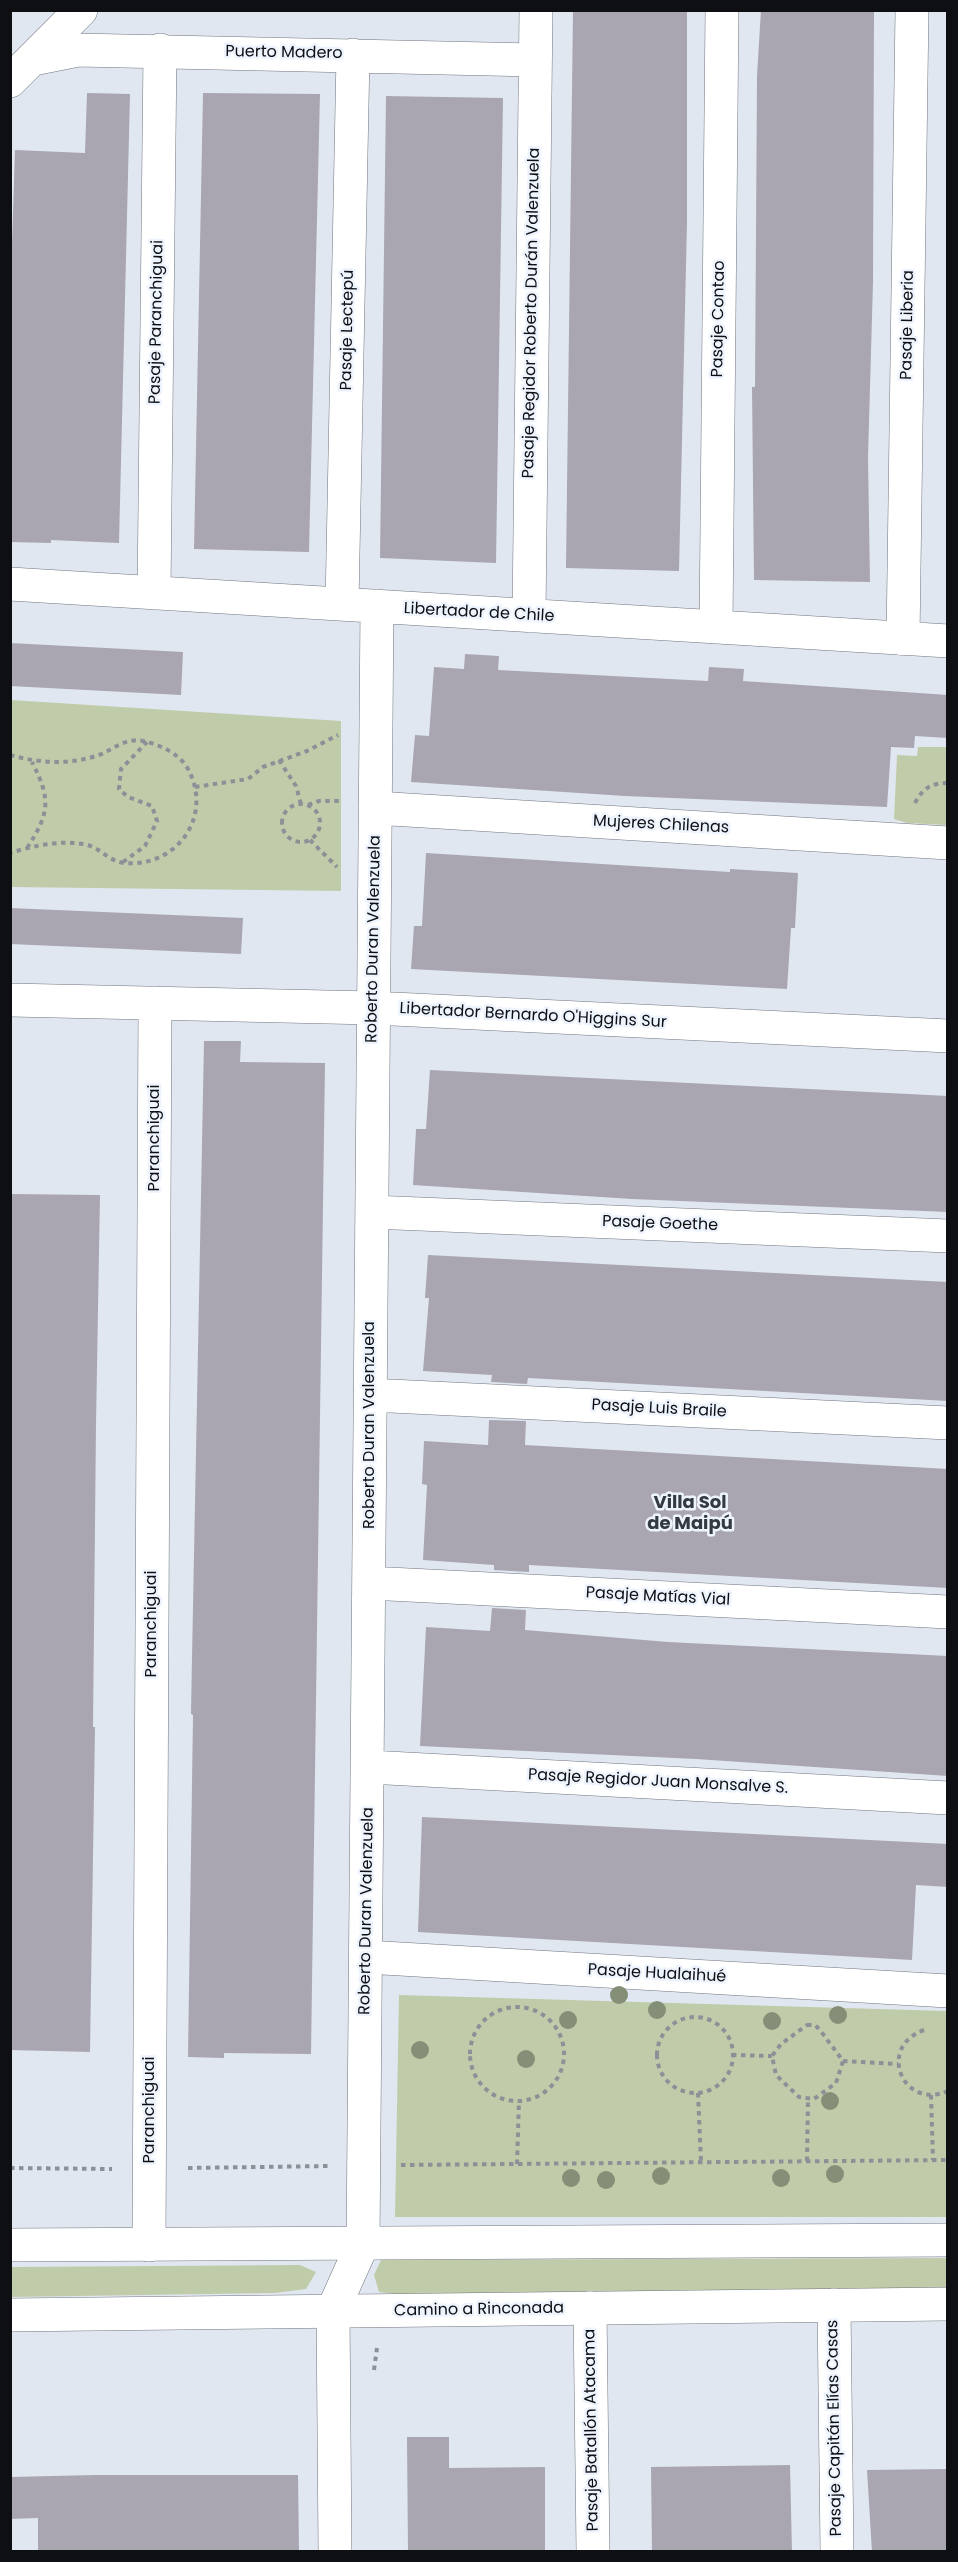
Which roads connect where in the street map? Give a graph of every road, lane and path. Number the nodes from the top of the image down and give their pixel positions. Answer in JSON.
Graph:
{"nodes":[{"id":1,"x":81,"y":10,"type":"edge"},
{"id":2,"x":536,"y":10,"type":"edge"},
{"id":3,"x":722,"y":10,"type":"edge"},
{"id":4,"x":912,"y":10,"type":"edge"},
{"id":5,"x":160,"y":50,"type":"junction"},
{"id":6,"x":353,"y":55,"type":"junction"},
{"id":7,"x":535,"y":60,"type":"junction"},
{"id":8,"x":22,"y":70,"type":"edge"},
{"id":9,"x":10,"y":584,"type":"edge"},
{"id":10,"x":154,"y":593,"type":"junction"},
{"id":11,"x":342,"y":604,"type":"junction"},
{"id":12,"x":377,"y":606,"type":"junction"},
{"id":13,"x":529,"y":616,"type":"junction"},
{"id":14,"x":716,"y":627,"type":"junction"},
{"id":15,"x":903,"y":639,"type":"junction"},
{"id":16,"x":948,"y":641,"type":"edge"},
{"id":17,"x":341,"y":733,"type":"dead end"},
{"id":18,"x":147,"y":742,"type":"junction"},
{"id":19,"x":10,"y":755,"type":"edge"},
{"id":20,"x":279,"y":760,"type":"junction"},
{"id":21,"x":31,"y":761,"type":"junction"},
{"id":22,"x":948,"y":783,"type":"edge"},
{"id":23,"x":195,"y":787,"type":"junction"},
{"id":24,"x":341,"y":801,"type":"dead end"},
{"id":25,"x":301,"y":804,"type":"junction"},
{"id":26,"x":307,"y":805,"type":"junction"},
{"id":27,"x":913,"y":806,"type":"dead end"},
{"id":28,"x":375,"y":808,"type":"junction"},
{"id":29,"x":310,"y":840,"type":"junction"},
{"id":30,"x":948,"y":843,"type":"edge"},
{"id":31,"x":27,"y":848,"type":"junction"},
{"id":32,"x":10,"y":853,"type":"edge"},
{"id":33,"x":122,"y":862,"type":"junction"},
{"id":34,"x":341,"y":870,"type":"dead end"},
{"id":35,"x":10,"y":1000,"type":"edge"},
{"id":36,"x":155,"y":1003,"type":"junction"},
{"id":37,"x":374,"y":1008,"type":"junction"},
{"id":38,"x":948,"y":1036,"type":"edge"},
{"id":39,"x":372,"y":1212,"type":"junction"},
{"id":40,"x":948,"y":1236,"type":"edge"},
{"id":41,"x":370,"y":1395,"type":"junction"},
{"id":42,"x":948,"y":1423,"type":"edge"},
{"id":43,"x":369,"y":1582,"type":"junction"},
{"id":44,"x":948,"y":1612,"type":"edge"},
{"id":45,"x":369,"y":1767,"type":"junction"},
{"id":46,"x":948,"y":1798,"type":"edge"},
{"id":47,"x":366,"y":1957,"type":"junction"},
{"id":48,"x":948,"y":1990,"type":"edge"},
{"id":49,"x":933,"y":2029,"type":"dead end"},
{"id":50,"x":732,"y":2055,"type":"junction"},
{"id":51,"x":772,"y":2056,"type":"junction"},
{"id":52,"x":843,"y":2061,"type":"junction"},
{"id":53,"x":898,"y":2064,"type":"junction"},
{"id":54,"x":948,"y":2091,"type":"edge"},
{"id":55,"x":699,"y":2093,"type":"junction"},
{"id":56,"x":931,"y":2095,"type":"junction"},
{"id":57,"x":808,"y":2098,"type":"junction"},
{"id":58,"x":519,"y":2101,"type":"junction"},
{"id":59,"x":933,"y":2160,"type":"junction"},
{"id":60,"x":948,"y":2160,"type":"edge"},
{"id":61,"x":701,"y":2162,"type":"junction"},
{"id":62,"x":807,"y":2162,"type":"junction"},
{"id":63,"x":517,"y":2164,"type":"junction"},
{"id":64,"x":364,"y":2165,"type":"junction"},
{"id":65,"x":10,"y":2168,"type":"edge"},
{"id":66,"x":149,"y":2169,"type":"junction"},
{"id":67,"x":948,"y":2240,"type":"edge"},
{"id":68,"x":363,"y":2243,"type":"junction"},
{"id":69,"x":10,"y":2245,"type":"edge"},
{"id":70,"x":149,"y":2245,"type":"junction"},
{"id":71,"x":948,"y":2304,"type":"edge"},
{"id":72,"x":834,"y":2306,"type":"junction"},
{"id":73,"x":590,"y":2308,"type":"junction"},
{"id":74,"x":333,"y":2310,"type":"junction"},
{"id":75,"x":10,"y":2315,"type":"edge"},
{"id":76,"x":378,"y":2342,"type":"dead end"},
{"id":77,"x":374,"y":2373,"type":"dead end"},
{"id":78,"x":335,"y":2552,"type":"edge"},
{"id":79,"x":593,"y":2552,"type":"edge"},
{"id":80,"x":837,"y":2552,"type":"edge"}],
"edges":[{"from":1,"to":8,"type":"street"},
{"from":2,"to":7,"type":"street","name":"Pasaje Regidor Roberto Durán Valenzuela"},
{"from":3,"to":14,"type":"street","name":"Pasaje Contao"},
{"from":4,"to":15,"type":"street","name":"Pasaje Liberia"},
{"from":5,"to":6,"type":"street","name":"Puerto Madero"},
{"from":5,"to":8,"type":"street","name":"Puerto Madero"},
{"from":5,"to":10,"type":"street","name":"Pasaje Paranchiguai"},
{"from":6,"to":7,"type":"street","name":"Puerto Madero"},
{"from":6,"to":11,"type":"street","name":"Pasaje Lectepú"},
{"from":7,"to":13,"type":"street","name":"Pasaje Regidor Roberto Durán Valenzuela"},
{"from":9,"to":10,"type":"street","name":"Libertador de Chile"},
{"from":10,"to":11,"type":"street","name":"Libertador de Chile"},
{"from":11,"to":12,"type":"street","name":"Libertador de Chile"},
{"from":12,"to":13,"type":"street","name":"Libertador de Chile"},
{"from":12,"to":28,"type":"street","name":"Roberto Duran Valenzuela"},
{"from":13,"to":14,"type":"street","name":"Libertador de Chile"},
{"from":14,"to":15,"type":"street","name":"Libertador de Chile"},
{"from":15,"to":16,"type":"street","name":"Libertador de Chile"},
{"from":17,"to":20,"type":"path"},
{"from":18,"to":21,"type":"path"},
{"from":18,"to":23,"type":"path"},
{"from":18,"to":33,"type":"path"},
{"from":19,"to":21,"type":"path"},
{"from":20,"to":23,"type":"path"},
{"from":20,"to":25,"type":"path"},
{"from":21,"to":31,"type":"path"},
{"from":22,"to":27,"type":"path"},
{"from":23,"to":33,"type":"path"},
{"from":24,"to":26,"type":"path"},
{"from":25,"to":26,"type":"path"},
{"from":25,"to":29,"type":"path"},
{"from":26,"to":29,"type":"path"},
{"from":28,"to":30,"type":"street","name":"Mujeres Chilenas"},
{"from":28,"to":37,"type":"street","name":"Roberto Duran Valenzuela"},
{"from":29,"to":34,"type":"path"},
{"from":31,"to":32,"type":"path"},
{"from":31,"to":33,"type":"path"},
{"from":35,"to":36,"type":"street","name":"Libertador Bernardo O'Higgins Sur"},
{"from":36,"to":37,"type":"street","name":"Libertador Bernardo O'Higgins Sur"},
{"from":36,"to":66,"type":"street","name":"Paranchiguai"},
{"from":37,"to":38,"type":"street","name":"Libertador Bernardo O'Higgins Sur"},
{"from":37,"to":39,"type":"street","name":"Roberto Duran Valenzuela"},
{"from":39,"to":40,"type":"street","name":"Pasaje Goethe"},
{"from":39,"to":41,"type":"street","name":"Roberto Duran Valenzuela"},
{"from":41,"to":42,"type":"street","name":"Pasaje Luis Braile"},
{"from":41,"to":43,"type":"street","name":"Roberto Duran Valenzuela"},
{"from":43,"to":44,"type":"street","name":"Pasaje Matías Vial"},
{"from":43,"to":45,"type":"street","name":"Roberto Duran Valenzuela"},
{"from":45,"to":46,"type":"street","name":"Pasaje Regidor Juan Monsalve S."},
{"from":45,"to":47,"type":"street","name":"Roberto Duran Valenzuela"},
{"from":47,"to":48,"type":"street","name":"Pasaje Hualaihué"},
{"from":47,"to":64,"type":"street","name":"Roberto Duran Valenzuela"},
{"from":49,"to":53,"type":"path"},
{"from":50,"to":51,"type":"path"},
{"from":50,"to":55,"type":"path"},
{"from":50,"to":55,"type":"path"},
{"from":51,"to":52,"type":"path"},
{"from":51,"to":57,"type":"path"},
{"from":52,"to":53,"type":"path"},
{"from":52,"to":57,"type":"path"},
{"from":53,"to":56,"type":"path"},
{"from":54,"to":56,"type":"path"},
{"from":55,"to":61,"type":"path"},
{"from":56,"to":59,"type":"path"},
{"from":57,"to":62,"type":"path"},
{"from":58,"to":58,"type":"path"},
{"from":58,"to":63,"type":"path"},
{"from":59,"to":60,"type":"path"},
{"from":59,"to":62,"type":"path"},
{"from":61,"to":62,"type":"path"},
{"from":61,"to":63,"type":"path"},
{"from":63,"to":64,"type":"path"},
{"from":64,"to":66,"type":"path"},
{"from":64,"to":68,"type":"street","name":"Roberto Duran Valenzuela"},
{"from":65,"to":66,"type":"path"},
{"from":66,"to":70,"type":"street","name":"Paranchiguai"},
{"from":67,"to":68,"type":"street"},
{"from":68,"to":70,"type":"street"},
{"from":68,"to":74,"type":"street"},
{"from":69,"to":70,"type":"street"},
{"from":71,"to":72,"type":"street","name":"Camino a Rinconada"},
{"from":72,"to":73,"type":"street","name":"Camino a Rinconada"},
{"from":72,"to":80,"type":"street","name":"Pasaje Capitán Elías Casas"},
{"from":73,"to":74,"type":"street","name":"Camino a Rinconada"},
{"from":73,"to":79,"type":"street","name":"Pasaje Batallón Atacama"},
{"from":74,"to":75,"type":"street","name":"Camino a Rinconada"},
{"from":74,"to":78,"type":"street"},
{"from":76,"to":77,"type":"path"}]}
